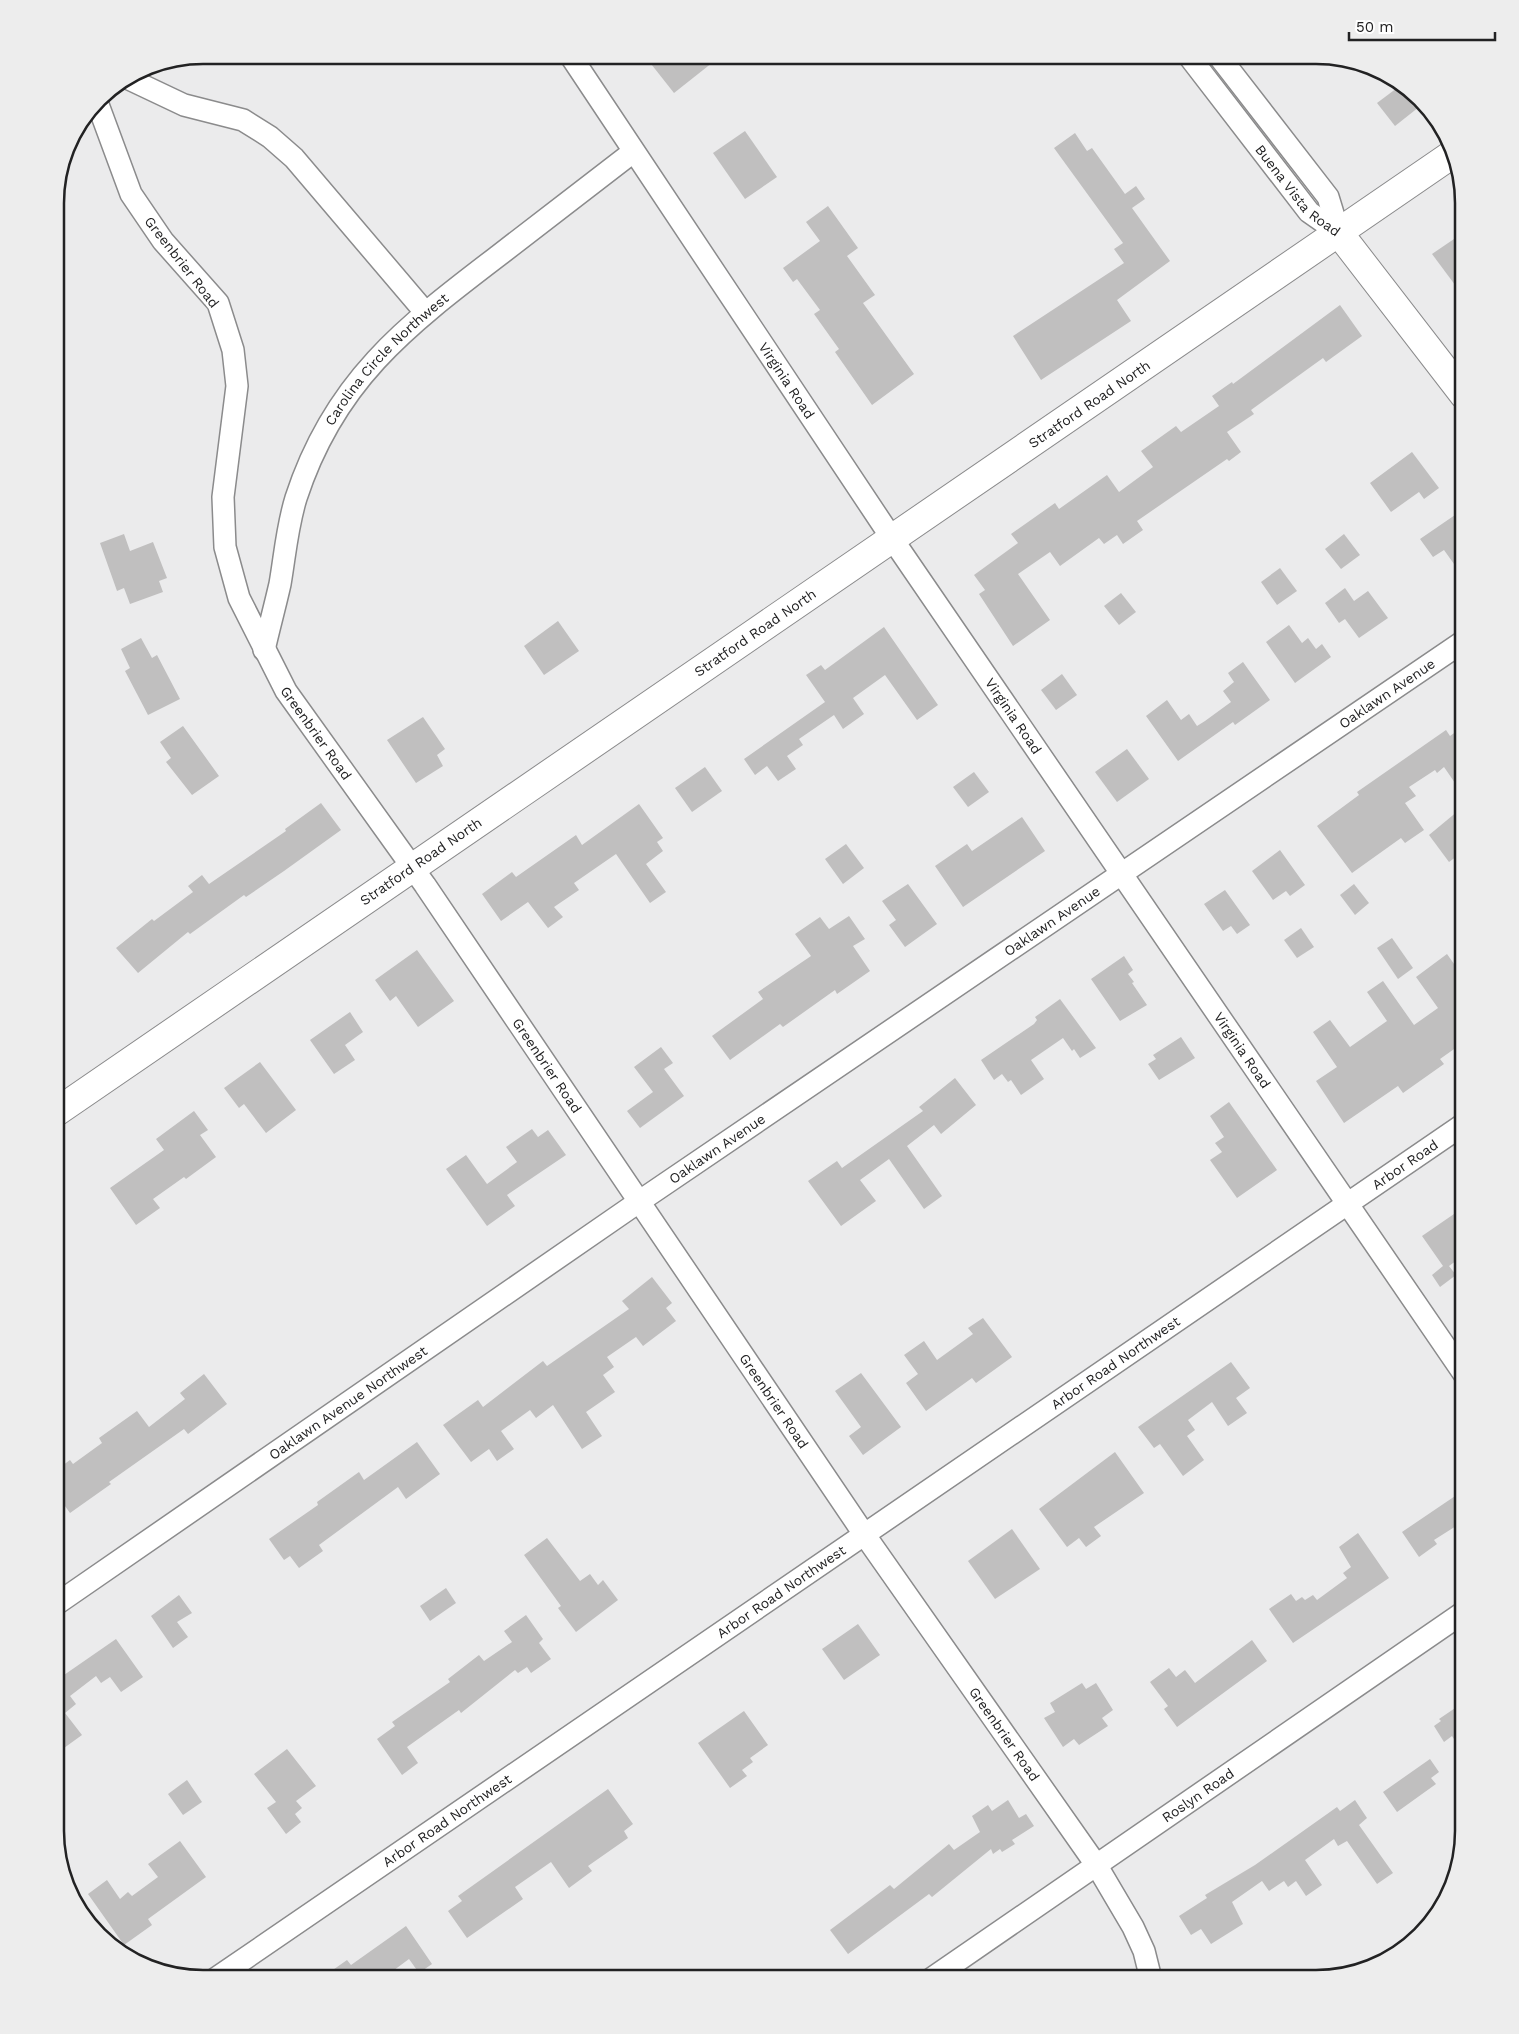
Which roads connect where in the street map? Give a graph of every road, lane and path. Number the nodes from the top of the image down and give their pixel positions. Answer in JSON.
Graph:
{"nodes":[{"id":1,"x":576,"y":64,"type":"edge"},
{"id":2,"x":1195,"y":64,"type":"edge"},
{"id":3,"x":1225,"y":64,"type":"edge"},
{"id":4,"x":135,"y":81,"type":"edge"},
{"id":5,"x":100,"y":110,"type":"edge"},
{"id":6,"x":633,"y":152,"type":"junction"},
{"id":7,"x":1448,"y":157,"type":"edge"},
{"id":8,"x":1339,"y":233,"type":"junction"},
{"id":9,"x":425,"y":312,"type":"junction"},
{"id":10,"x":1455,"y":383,"type":"edge"},
{"id":11,"x":893,"y":540,"type":"junction"},
{"id":12,"x":1455,"y":647,"type":"edge"},
{"id":13,"x":264,"y":650,"type":"junction"},
{"id":14,"x":411,"y":866,"type":"junction"},
{"id":15,"x":1122,"y":874,"type":"junction"},
{"id":16,"x":64,"y":1107,"type":"edge"},
{"id":17,"x":1455,"y":1130,"type":"edge"},
{"id":18,"x":640,"y":1201,"type":"junction"},
{"id":19,"x":1348,"y":1205,"type":"junction"},
{"id":20,"x":1455,"y":1361,"type":"edge"},
{"id":21,"x":864,"y":1534,"type":"junction"},
{"id":22,"x":64,"y":1599,"type":"edge"},
{"id":23,"x":1455,"y":1618,"type":"edge"},
{"id":24,"x":1097,"y":1866,"type":"junction"},
{"id":25,"x":228,"y":1970,"type":"edge"},
{"id":26,"x":944,"y":1970,"type":"edge"},
{"id":27,"x":1149,"y":1970,"type":"edge"}],
"edges":[{"from":1,"to":6,"type":"street","name":"Virginia Road"},
{"from":2,"to":8,"type":"street","name":"Buena Vista Road"},
{"from":3,"to":8,"type":"street"},
{"from":4,"to":9,"type":"street"},
{"from":5,"to":13,"type":"street","name":"Greenbrier Road"},
{"from":6,"to":9,"type":"street","name":"Carolina Circle Northwest"},
{"from":6,"to":11,"type":"street","name":"Virginia Road"},
{"from":7,"to":8,"type":"main road","name":"Stratford Road North"},
{"from":8,"to":10,"type":"main road","name":"Buena Vista Road"},
{"from":8,"to":11,"type":"main road","name":"Stratford Road North"},
{"from":9,"to":13,"type":"street","name":"Carolina Circle Northwest"},
{"from":11,"to":14,"type":"main road","name":"Stratford Road North"},
{"from":11,"to":15,"type":"street","name":"Virginia Road"},
{"from":12,"to":15,"type":"street","name":"Oaklawn Avenue"},
{"from":13,"to":14,"type":"street","name":"Greenbrier Road"},
{"from":14,"to":16,"type":"main road","name":"Stratford Road North"},
{"from":14,"to":18,"type":"street","name":"Greenbrier Road"},
{"from":15,"to":18,"type":"street","name":"Oaklawn Avenue"},
{"from":15,"to":19,"type":"street","name":"Virginia Road"},
{"from":17,"to":19,"type":"street","name":"Arbor Road"},
{"from":18,"to":21,"type":"street","name":"Greenbrier Road"},
{"from":18,"to":22,"type":"street","name":"Oaklawn Avenue Northwest"},
{"from":19,"to":20,"type":"street","name":"Virginia Road"},
{"from":19,"to":21,"type":"street","name":"Arbor Road Northwest"},
{"from":21,"to":24,"type":"street","name":"Greenbrier Road"},
{"from":21,"to":25,"type":"street","name":"Arbor Road Northwest"},
{"from":23,"to":24,"type":"street","name":"Roslyn Road"},
{"from":24,"to":26,"type":"street","name":"Roslyn Road"},
{"from":24,"to":27,"type":"street","name":"Greenbrier Road"}]}
